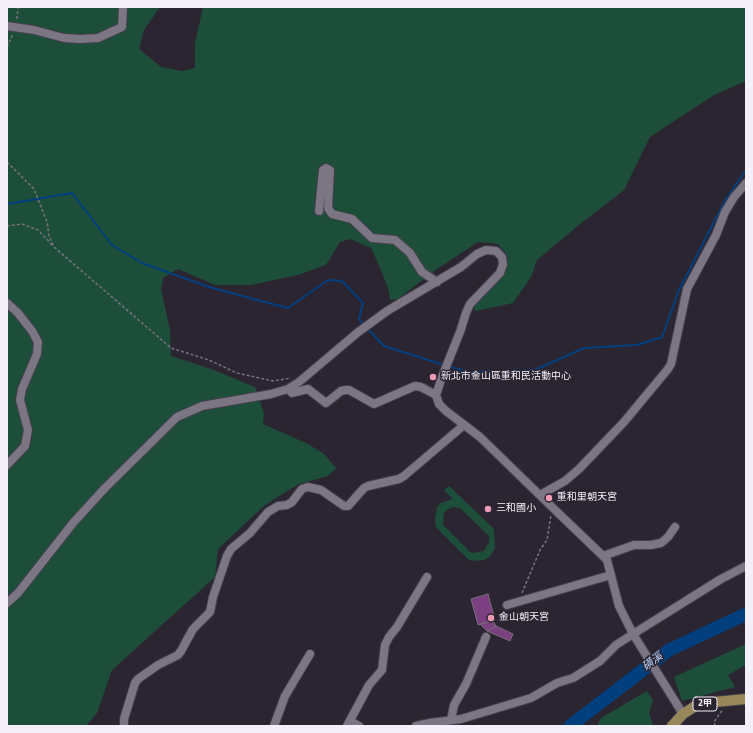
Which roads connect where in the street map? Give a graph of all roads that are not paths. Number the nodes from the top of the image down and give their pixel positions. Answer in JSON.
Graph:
{"nodes":[{"id":1,"x":123,"y":7,"type":"edge"},
{"id":2,"x":7,"y":26,"type":"edge"},
{"id":3,"x":746,"y":183,"type":"edge"},
{"id":4,"x":319,"y":211,"type":"dead end"},
{"id":5,"x":437,"y":282,"type":"junction"},
{"id":6,"x":7,"y":303,"type":"edge"},
{"id":7,"x":288,"y":389,"type":"junction"},
{"id":8,"x":436,"y":395,"type":"junction"},
{"id":9,"x":464,"y":425,"type":"junction"},
{"id":10,"x":7,"y":465,"type":"edge"},
{"id":11,"x":540,"y":495,"type":"junction"},
{"id":12,"x":675,"y":527,"type":"dead end"},
{"id":13,"x":604,"y":556,"type":"junction"},
{"id":14,"x":746,"y":566,"type":"edge"},
{"id":15,"x":611,"y":575,"type":"junction"},
{"id":16,"x":427,"y":578,"type":"dead end"},
{"id":17,"x":7,"y":603,"type":"edge"},
{"id":18,"x":507,"y":605,"type":"dead end"},
{"id":19,"x":486,"y":636,"type":"dead end"},
{"id":20,"x":634,"y":636,"type":"junction"},
{"id":21,"x":310,"y":654,"type":"dead end"},
{"id":22,"x":746,"y":699,"type":"edge"},
{"id":23,"x":683,"y":714,"type":"junction"},
{"id":24,"x":451,"y":720,"type":"junction"},
{"id":25,"x":348,"y":724,"type":"edge"},
{"id":26,"x":124,"y":726,"type":"edge"},
{"id":27,"x":274,"y":726,"type":"edge"},
{"id":28,"x":359,"y":726,"type":"edge"},
{"id":29,"x":416,"y":726,"type":"edge"},
{"id":30,"x":672,"y":726,"type":"edge"}],
"edges":[{"from":1,"to":2,"type":"street"},
{"from":3,"to":11,"type":"street"},
{"from":4,"to":5,"type":"street"},
{"from":5,"to":7,"type":"street"},
{"from":5,"to":8,"type":"street"},
{"from":6,"to":10,"type":"street"},
{"from":7,"to":8,"type":"street"},
{"from":7,"to":17,"type":"street"},
{"from":8,"to":9,"type":"street"},
{"from":9,"to":11,"type":"street"},
{"from":9,"to":26,"type":"street"},
{"from":11,"to":13,"type":"street"},
{"from":12,"to":13,"type":"street"},
{"from":13,"to":15,"type":"street"},
{"from":14,"to":20,"type":"street"},
{"from":15,"to":18,"type":"street"},
{"from":15,"to":20,"type":"street"},
{"from":16,"to":25,"type":"street"},
{"from":19,"to":24,"type":"street"},
{"from":20,"to":23,"type":"street"},
{"from":20,"to":24,"type":"street"},
{"from":21,"to":27,"type":"street"},
{"from":22,"to":23,"type":"main road","number":"2甲"},
{"from":23,"to":30,"type":"main road","number":"2甲"},
{"from":24,"to":29,"type":"street"},
{"from":25,"to":28,"type":"street"}]}
